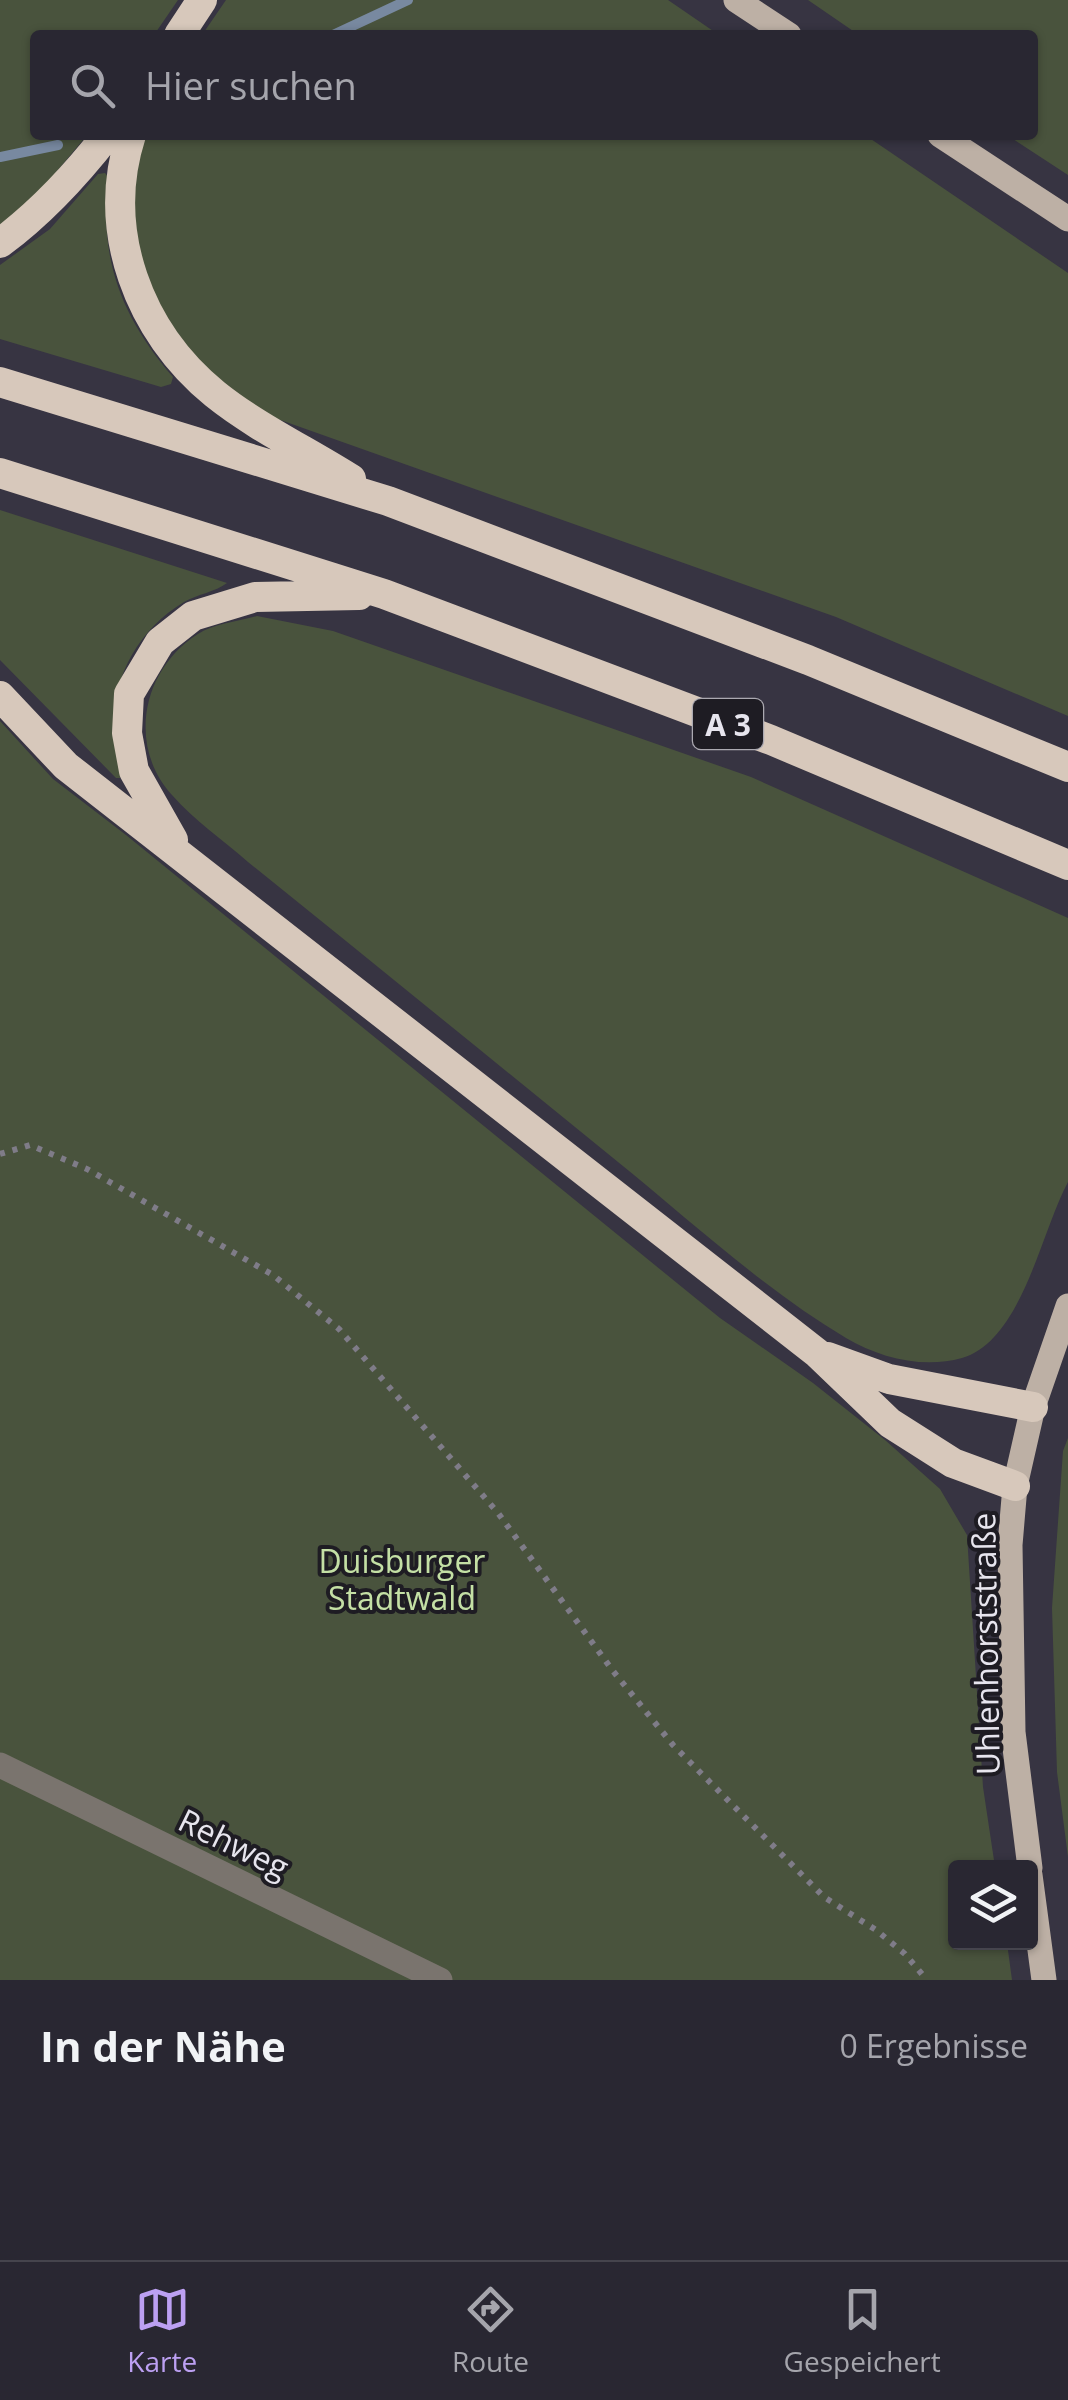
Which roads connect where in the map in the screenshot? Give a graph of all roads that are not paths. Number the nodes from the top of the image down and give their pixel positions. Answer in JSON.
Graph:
{"nodes":[{"id":1,"x":202,"y":0,"type":"edge"},
{"id":2,"x":736,"y":0,"type":"edge"},
{"id":3,"x":182,"y":30,"type":"edge"},
{"id":4,"x":781,"y":30,"type":"edge"},
{"id":5,"x":103,"y":140,"type":"edge"},
{"id":6,"x":130,"y":140,"type":"edge"},
{"id":7,"x":948,"y":140,"type":"edge"},
{"id":8,"x":1068,"y":220,"type":"edge"},
{"id":9,"x":0,"y":243,"type":"edge"},
{"id":10,"x":0,"y":382,"type":"edge"},
{"id":11,"x":0,"y":472,"type":"edge"},
{"id":12,"x":388,"y":501,"type":"junction"},
{"id":13,"x":384,"y":594,"type":"junction"},
{"id":14,"x":0,"y":696,"type":"edge"},
{"id":15,"x":1068,"y":768,"type":"edge"},
{"id":16,"x":179,"y":852,"type":"junction"},
{"id":17,"x":1068,"y":865,"type":"edge"},
{"id":18,"x":1068,"y":1306,"type":"edge"},
{"id":19,"x":817,"y":1354,"type":"junction"},
{"id":20,"x":1033,"y":1407,"type":"junction"},
{"id":21,"x":1015,"y":1486,"type":"junction"},
{"id":22,"x":0,"y":1765,"type":"edge"},
{"id":23,"x":1029,"y":1860,"type":"edge"},
{"id":24,"x":1038,"y":1933,"type":"edge"},
{"id":25,"x":440,"y":1980,"type":"edge"},
{"id":26,"x":1044,"y":1980,"type":"edge"}],
"edges":[{"from":1,"to":3,"type":"highway"},
{"from":2,"to":4,"type":"main road"},
{"from":5,"to":9,"type":"highway"},
{"from":6,"to":12,"type":"highway"},
{"from":7,"to":8,"type":"main road"},
{"from":10,"to":12,"type":"highway"},
{"from":11,"to":13,"type":"highway","number":"A 3"},
{"from":12,"to":15,"type":"highway"},
{"from":13,"to":16,"type":"highway"},
{"from":13,"to":17,"type":"highway","number":"A 3"},
{"from":14,"to":16,"type":"highway"},
{"from":16,"to":19,"type":"highway"},
{"from":18,"to":20,"type":"main road","name":"Uhlenhorststraße"},
{"from":19,"to":20,"type":"highway"},
{"from":19,"to":21,"type":"highway"},
{"from":20,"to":21,"type":"main road","name":"Uhlenhorststraße"},
{"from":21,"to":23,"type":"main road","name":"Uhlenhorststraße"},
{"from":22,"to":25,"type":"lane","name":"Rehweg"},
{"from":24,"to":26,"type":"main road","name":"Uhlenhorststraße"}]}
